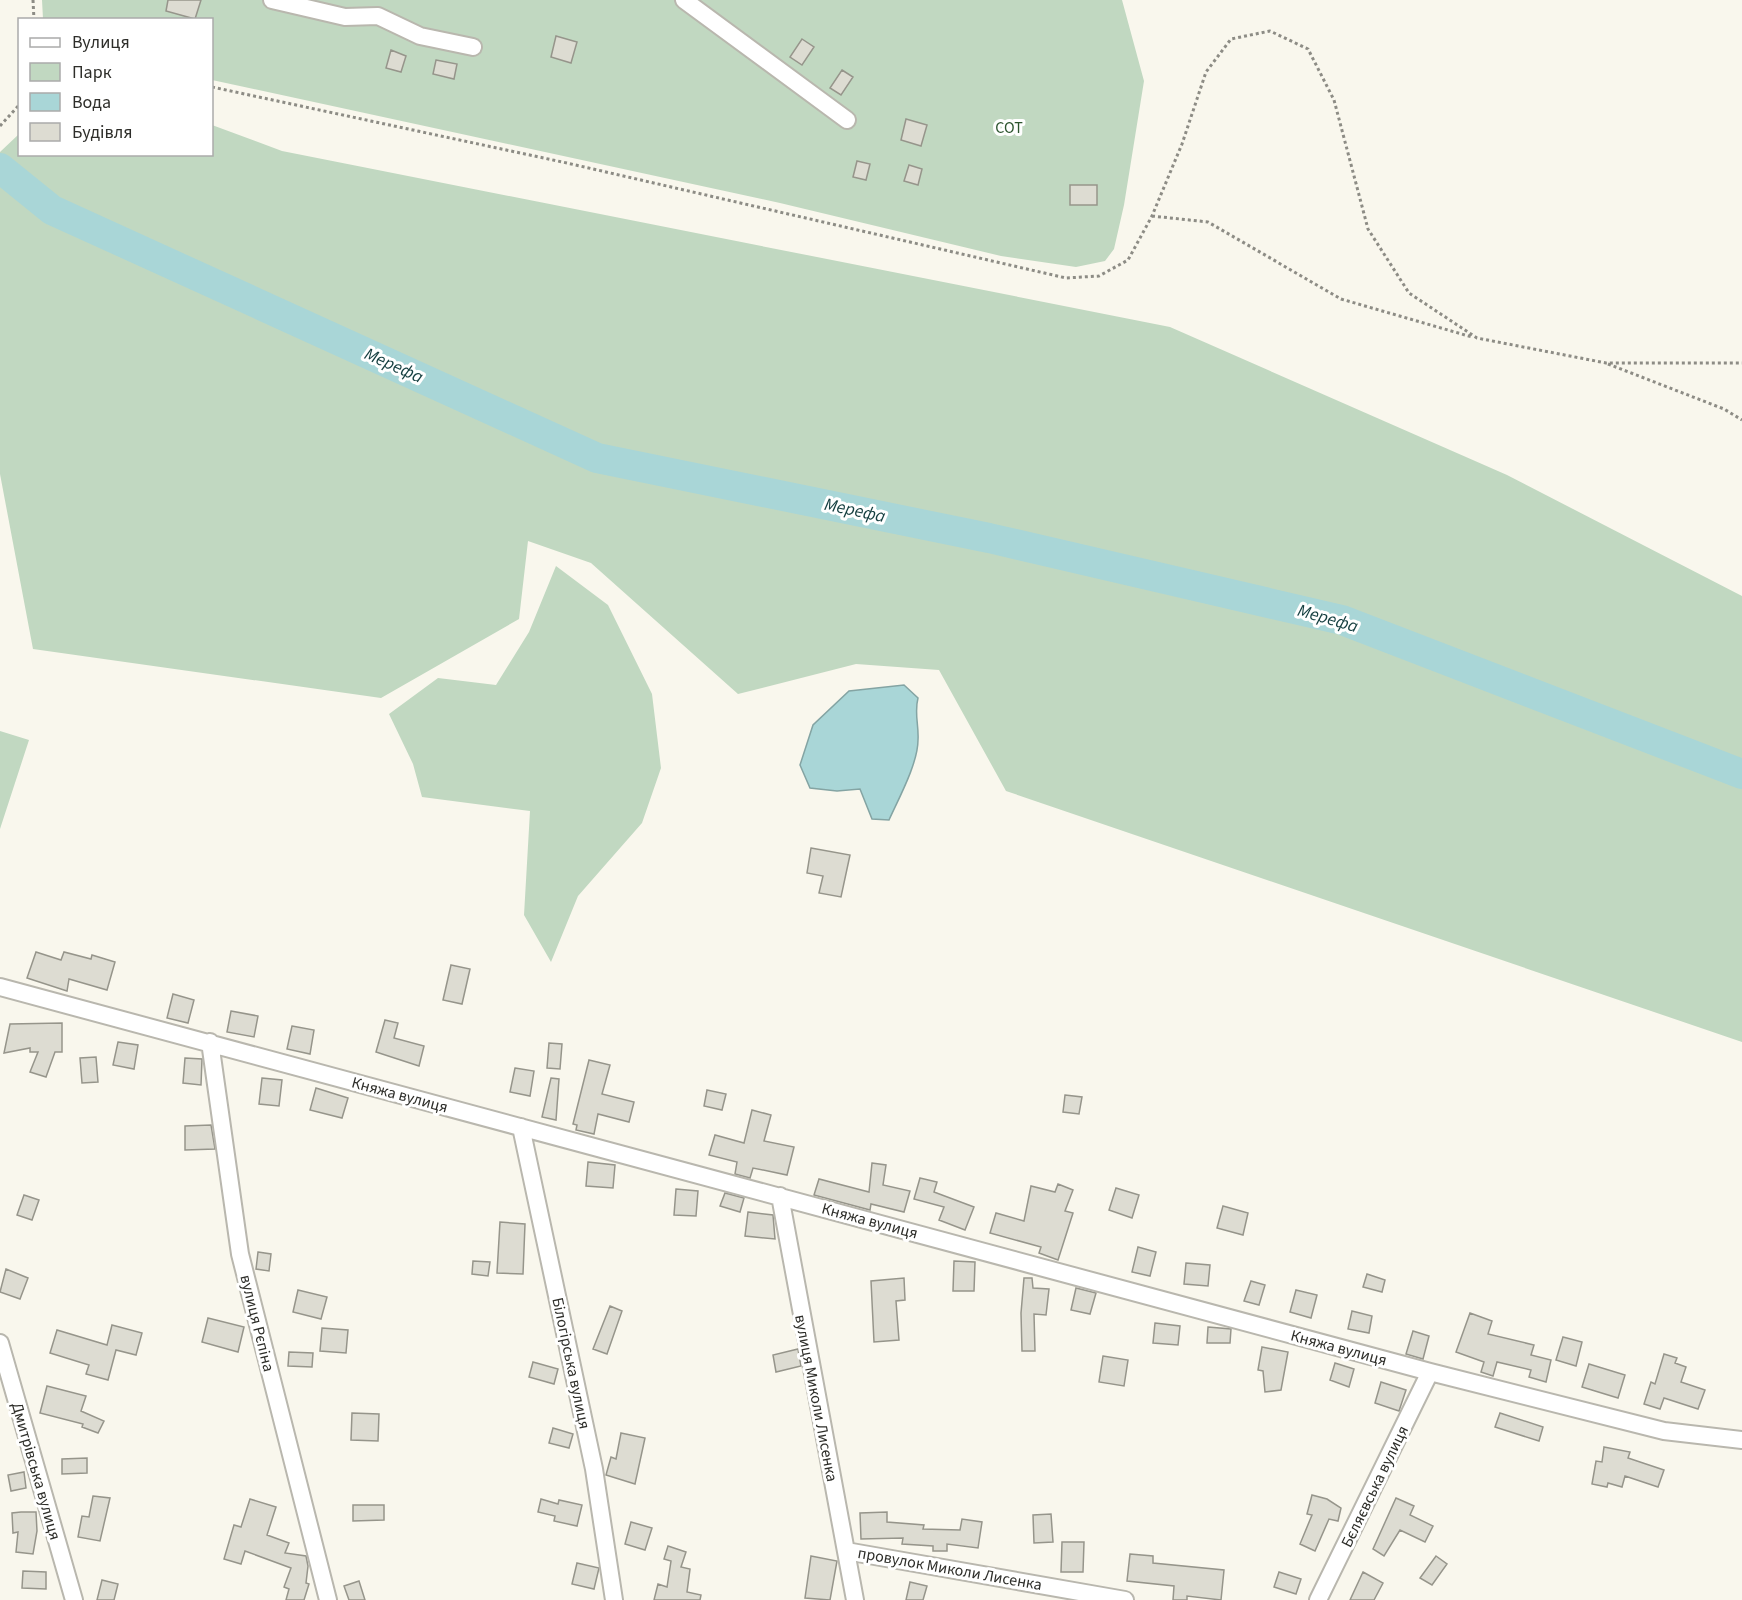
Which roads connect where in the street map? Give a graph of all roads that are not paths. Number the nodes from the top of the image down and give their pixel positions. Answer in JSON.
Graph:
{"nodes":[{"id":1,"x":272,"y":0,"type":"edge"},
{"id":2,"x":684,"y":0,"type":"edge"},
{"id":3,"x":473,"y":47,"type":"dead end"},
{"id":4,"x":847,"y":120,"type":"dead end"},
{"id":5,"x":0,"y":987,"type":"edge"},
{"id":6,"x":210,"y":1042,"type":"junction"},
{"id":7,"x":521,"y":1127,"type":"junction"},
{"id":8,"x":780,"y":1196,"type":"junction"},
{"id":9,"x":0,"y":1343,"type":"edge"},
{"id":10,"x":1430,"y":1372,"type":"junction"},
{"id":11,"x":1742,"y":1440,"type":"edge"},
{"id":12,"x":846,"y":1551,"type":"junction"},
{"id":13,"x":74,"y":1600,"type":"edge"},
{"id":14,"x":328,"y":1600,"type":"edge"},
{"id":15,"x":614,"y":1600,"type":"edge"},
{"id":16,"x":855,"y":1600,"type":"edge"},
{"id":17,"x":1125,"y":1600,"type":"edge"},
{"id":18,"x":1318,"y":1600,"type":"edge"}],
"edges":[{"from":1,"to":3,"type":"street"},
{"from":2,"to":4,"type":"street"},
{"from":5,"to":6,"type":"street","name":"Княжа вулиця"},
{"from":6,"to":7,"type":"street","name":"Княжа вулиця"},
{"from":6,"to":14,"type":"street","name":"вулиця Рєпіна"},
{"from":7,"to":8,"type":"street","name":"Княжа вулиця"},
{"from":7,"to":15,"type":"street","name":"Білогірська вулиця"},
{"from":8,"to":10,"type":"street","name":"Княжа вулиця"},
{"from":8,"to":12,"type":"street","name":"вулиця Миколи Лисенка"},
{"from":9,"to":13,"type":"street","name":"Дмитрівська вулиця"},
{"from":10,"to":11,"type":"street","name":"Княжа вулиця"},
{"from":10,"to":18,"type":"street","name":"Бєляєвська вулиця"},
{"from":12,"to":16,"type":"street","name":"вулиця Миколи Лисенка"},
{"from":12,"to":17,"type":"street","name":"провулок Миколи Лисенка"}]}
